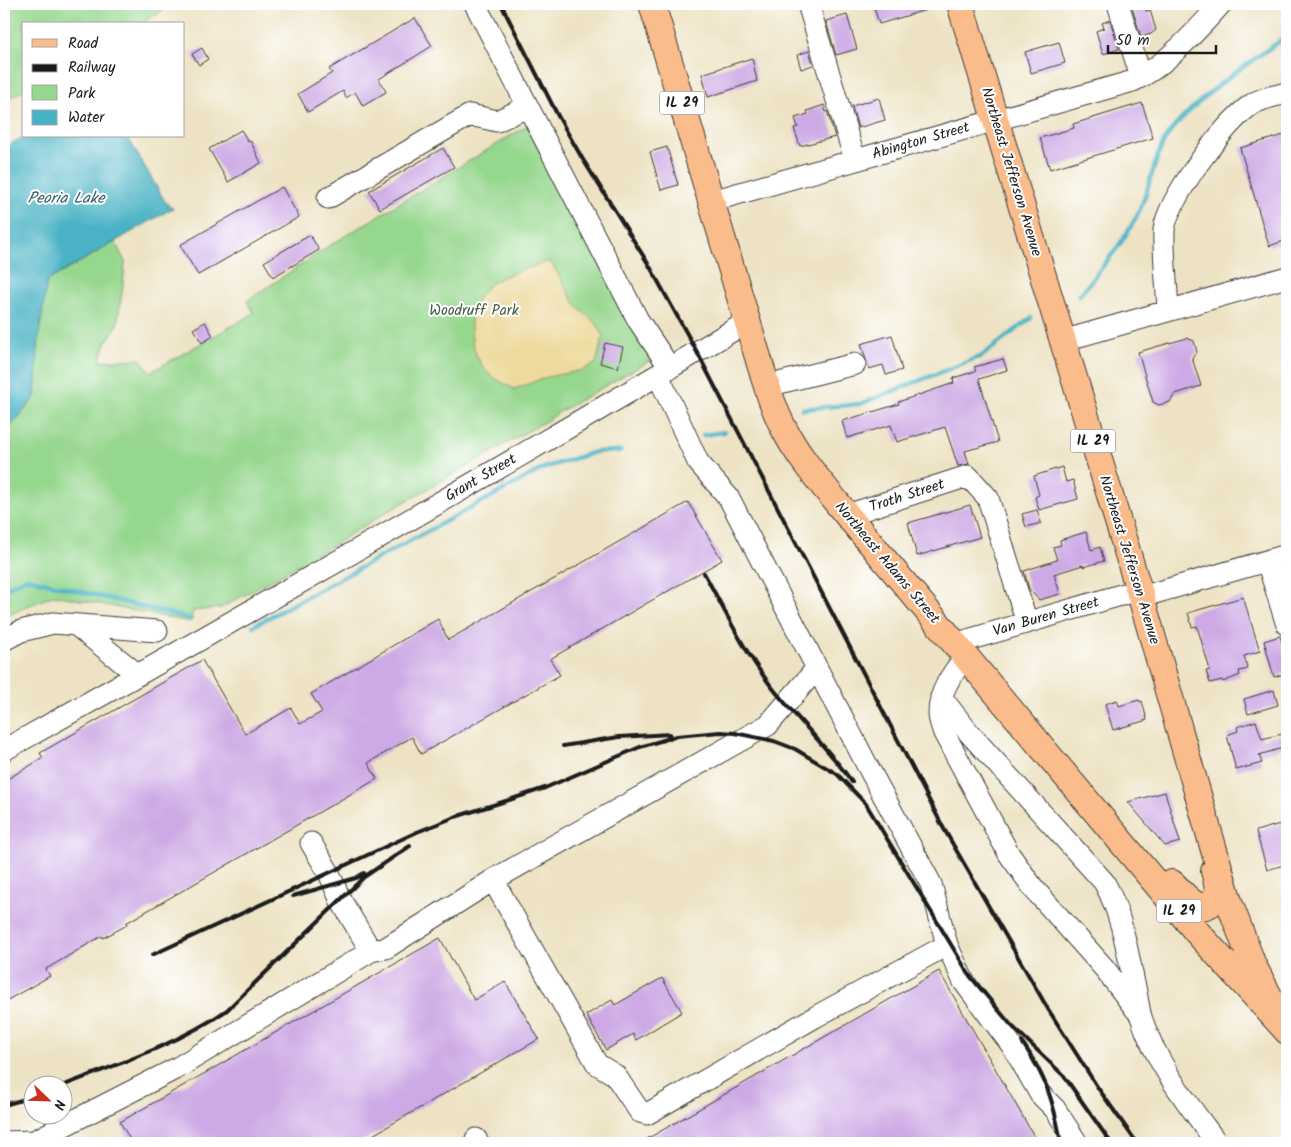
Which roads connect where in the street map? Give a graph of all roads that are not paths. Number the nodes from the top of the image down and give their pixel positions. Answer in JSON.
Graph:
{"nodes":[{"id":1,"x":475,"y":4,"type":"edge"},
{"id":2,"x":652,"y":4,"type":"edge"},
{"id":3,"x":808,"y":4,"type":"edge"},
{"id":4,"x":960,"y":4,"type":"edge"},
{"id":5,"x":1118,"y":4,"type":"edge"},
{"id":6,"x":1221,"y":4,"type":"edge"},
{"id":7,"x":1142,"y":77,"type":"junction"},
{"id":8,"x":1287,"y":93,"type":"edge"},
{"id":9,"x":527,"y":107,"type":"junction"},
{"id":10,"x":995,"y":120,"type":"junction"},
{"id":11,"x":855,"y":160,"type":"junction"},
{"id":12,"x":328,"y":198,"type":"dead end"},
{"id":13,"x":712,"y":202,"type":"junction"},
{"id":14,"x":1287,"y":277,"type":"edge"},
{"id":15,"x":1168,"y":311,"type":"junction"},
{"id":16,"x":748,"y":322,"type":"junction"},
{"id":17,"x":1062,"y":341,"type":"junction"},
{"id":18,"x":855,"y":364,"type":"dead end"},
{"id":19,"x":664,"y":371,"type":"junction"},
{"id":20,"x":767,"y":386,"type":"junction"},
{"id":21,"x":847,"y":515,"type":"junction"},
{"id":22,"x":1277,"y":558,"type":"edge"},
{"id":23,"x":1140,"y":594,"type":"junction"},
{"id":24,"x":1027,"y":622,"type":"junction"},
{"id":25,"x":76,"y":625,"type":"junction"},
{"id":26,"x":1287,"y":625,"type":"edge"},
{"id":27,"x":157,"y":631,"type":"dead end"},
{"id":28,"x":4,"y":640,"type":"edge"},
{"id":29,"x":959,"y":650,"type":"junction"},
{"id":30,"x":817,"y":668,"type":"junction"},
{"id":31,"x":138,"y":676,"type":"junction"},
{"id":32,"x":941,"y":697,"type":"junction"},
{"id":33,"x":4,"y":750,"type":"edge"},
{"id":34,"x":1189,"y":763,"type":"junction"},
{"id":35,"x":1074,"y":787,"type":"junction"},
{"id":36,"x":311,"y":843,"type":"dead end"},
{"id":37,"x":493,"y":880,"type":"junction"},
{"id":38,"x":947,"y":945,"type":"junction"},
{"id":39,"x":371,"y":951,"type":"junction"},
{"id":40,"x":1141,"y":1017,"type":"junction"},
{"id":41,"x":1287,"y":1023,"type":"edge"},
{"id":42,"x":4,"y":1142,"type":"edge"},
{"id":43,"x":39,"y":1142,"type":"edge"},
{"id":44,"x":1077,"y":1143,"type":"edge"},
{"id":45,"x":1217,"y":1143,"type":"edge"}],
"edges":[{"from":1,"to":9,"type":"street"},
{"from":2,"to":13,"type":"main road","name":"Northeast Adams Street","number":"IL 29"},
{"from":3,"to":11,"type":"street"},
{"from":4,"to":10,"type":"main road","name":"Northeast Jefferson Avenue","number":"IL 29"},
{"from":5,"to":7,"type":"street"},
{"from":6,"to":7,"type":"street","name":"Abington Street"},
{"from":7,"to":10,"type":"street","name":"Abington Street"},
{"from":8,"to":15,"type":"street"},
{"from":9,"to":12,"type":"street"},
{"from":9,"to":19,"type":"street"},
{"from":10,"to":11,"type":"street","name":"Abington Street"},
{"from":10,"to":17,"type":"main road","name":"Northeast Jefferson Avenue","number":"IL 29"},
{"from":11,"to":13,"type":"street","name":"Abington Street"},
{"from":13,"to":16,"type":"main road","name":"Northeast Adams Street","number":"IL 29"},
{"from":14,"to":15,"type":"street"},
{"from":15,"to":17,"type":"street"},
{"from":16,"to":19,"type":"street","name":"Grant Street"},
{"from":16,"to":20,"type":"main road","name":"Northeast Adams Street","number":"IL 29"},
{"from":17,"to":23,"type":"main road","name":"Northeast Jefferson Avenue","number":"IL 29"},
{"from":18,"to":20,"type":"street"},
{"from":19,"to":30,"type":"street"},
{"from":19,"to":31,"type":"street","name":"Grant Street"},
{"from":20,"to":21,"type":"main road","name":"Northeast Adams Street","number":"IL 29"},
{"from":21,"to":24,"type":"street","name":"Troth Street"},
{"from":21,"to":29,"type":"main road","name":"Northeast Adams Street","number":"IL 29"},
{"from":22,"to":23,"type":"street","name":"Van Buren Street"},
{"from":22,"to":26,"type":"street"},
{"from":23,"to":24,"type":"street","name":"Van Buren Street"},
{"from":23,"to":34,"type":"main road","name":"Northeast Jefferson Avenue","number":"IL 29"},
{"from":24,"to":29,"type":"street","name":"Van Buren Street"},
{"from":25,"to":27,"type":"street"},
{"from":25,"to":28,"type":"street"},
{"from":25,"to":31,"type":"street"},
{"from":29,"to":32,"type":"street"},
{"from":29,"to":35,"type":"main road","name":"Northeast Adams Street","number":"IL 29"},
{"from":30,"to":37,"type":"street"},
{"from":30,"to":38,"type":"street"},
{"from":31,"to":33,"type":"street","name":"Grant Street"},
{"from":32,"to":40,"type":"street"},
{"from":32,"to":40,"type":"street"},
{"from":34,"to":35,"type":"main road"},
{"from":34,"to":41,"type":"main road","name":"Northeast Jefferson Avenue","number":"IL 29"},
{"from":35,"to":41,"type":"main road","name":"Northeast Adams Street","number":"IL 29"},
{"from":36,"to":39,"type":"street"},
{"from":37,"to":38,"type":"street"},
{"from":37,"to":39,"type":"street"},
{"from":38,"to":44,"type":"street"},
{"from":39,"to":43,"type":"street"},
{"from":40,"to":45,"type":"street"},
{"from":42,"to":43,"type":"street"}]}
